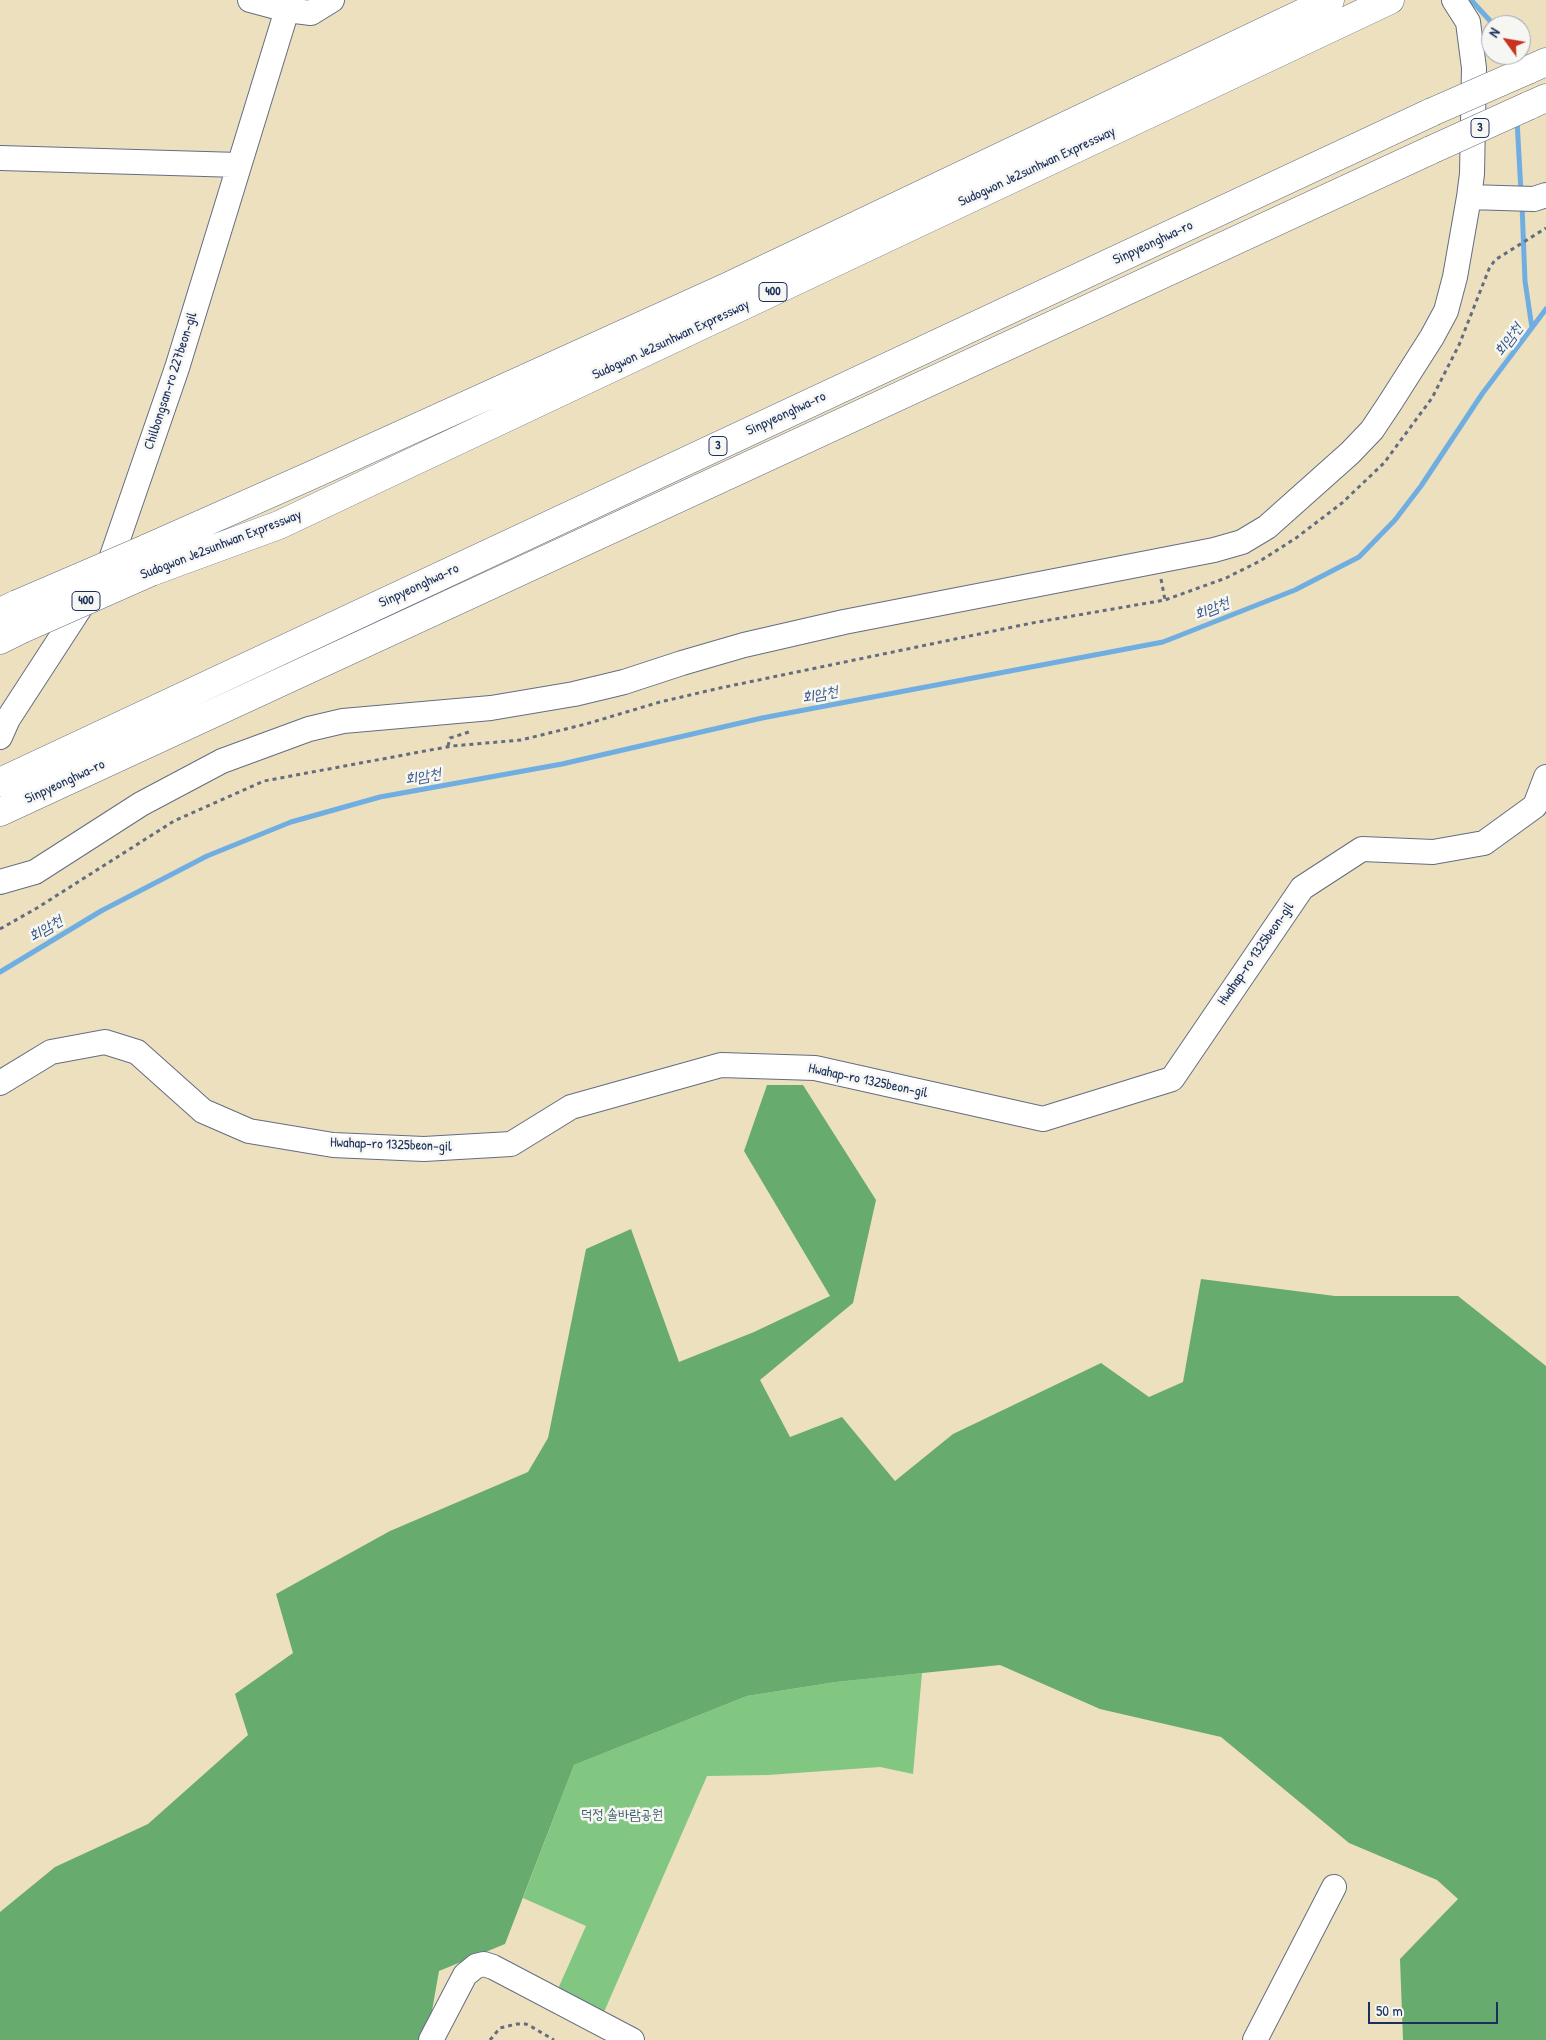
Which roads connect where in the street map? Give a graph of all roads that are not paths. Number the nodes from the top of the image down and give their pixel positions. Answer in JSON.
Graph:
{"nodes":[{"id":1,"x":250,"y":0,"type":"edge"},
{"id":2,"x":332,"y":0,"type":"edge"},
{"id":3,"x":1330,"y":0,"type":"edge"},
{"id":4,"x":1390,"y":0,"type":"edge"},
{"id":5,"x":1454,"y":0,"type":"edge"},
{"id":6,"x":288,"y":5,"type":"edge"},
{"id":7,"x":1537,"y":66,"type":"edge"},
{"id":8,"x":1537,"y":102,"type":"edge"},
{"id":9,"x":0,"y":158,"type":"edge"},
{"id":10,"x":239,"y":166,"type":"junction"},
{"id":11,"x":1476,"y":197,"type":"junction"},
{"id":12,"x":1540,"y":197,"type":"edge"},
{"id":13,"x":148,"y":560,"type":"junction"},
{"id":14,"x":9,"y":621,"type":"edge"},
{"id":15,"x":0,"y":737,"type":"edge"},
{"id":16,"x":1546,"y":776,"type":"edge"},
{"id":17,"x":2,"y":781,"type":"edge"},
{"id":18,"x":3,"y":810,"type":"edge"},
{"id":19,"x":0,"y":882,"type":"edge"},
{"id":20,"x":0,"y":1083,"type":"edge"},
{"id":21,"x":1334,"y":1887,"type":"dead end"},
{"id":22,"x":431,"y":2040,"type":"edge"},
{"id":23,"x":632,"y":2040,"type":"edge"},
{"id":24,"x":1256,"y":2040,"type":"edge"}],
"edges":[{"from":1,"to":6,"type":"street"},
{"from":2,"to":6,"type":"street"},
{"from":3,"to":13,"type":"highway","name":"Sudogwon Je2sunhwan Expressway","number":"400"},
{"from":4,"to":13,"type":"highway","name":"Sudogwon Je2sunhwan Expressway","number":"400"},
{"from":5,"to":11,"type":"street"},
{"from":6,"to":10,"type":"street","name":"Chilbongsan-ro 227beon-gil"},
{"from":7,"to":17,"type":"highway","name":"Sinpyeonghwa-ro","number":"3","bridge":true},
{"from":8,"to":18,"type":"highway","name":"Sinpyeonghwa-ro","number":"3","bridge":true},
{"from":9,"to":10,"type":"street"},
{"from":10,"to":15,"type":"street","name":"Chilbongsan-ro 227beon-gil"},
{"from":11,"to":12,"type":"street"},
{"from":11,"to":19,"type":"street"},
{"from":13,"to":14,"type":"highway","name":"Sudogwon Je2sunhwan Expressway","number":"400","bridge":true},
{"from":16,"to":20,"type":"street","name":"Hwahap-ro 1325beon-gil"},
{"from":21,"to":24,"type":"street"},
{"from":22,"to":23,"type":"street"}]}
